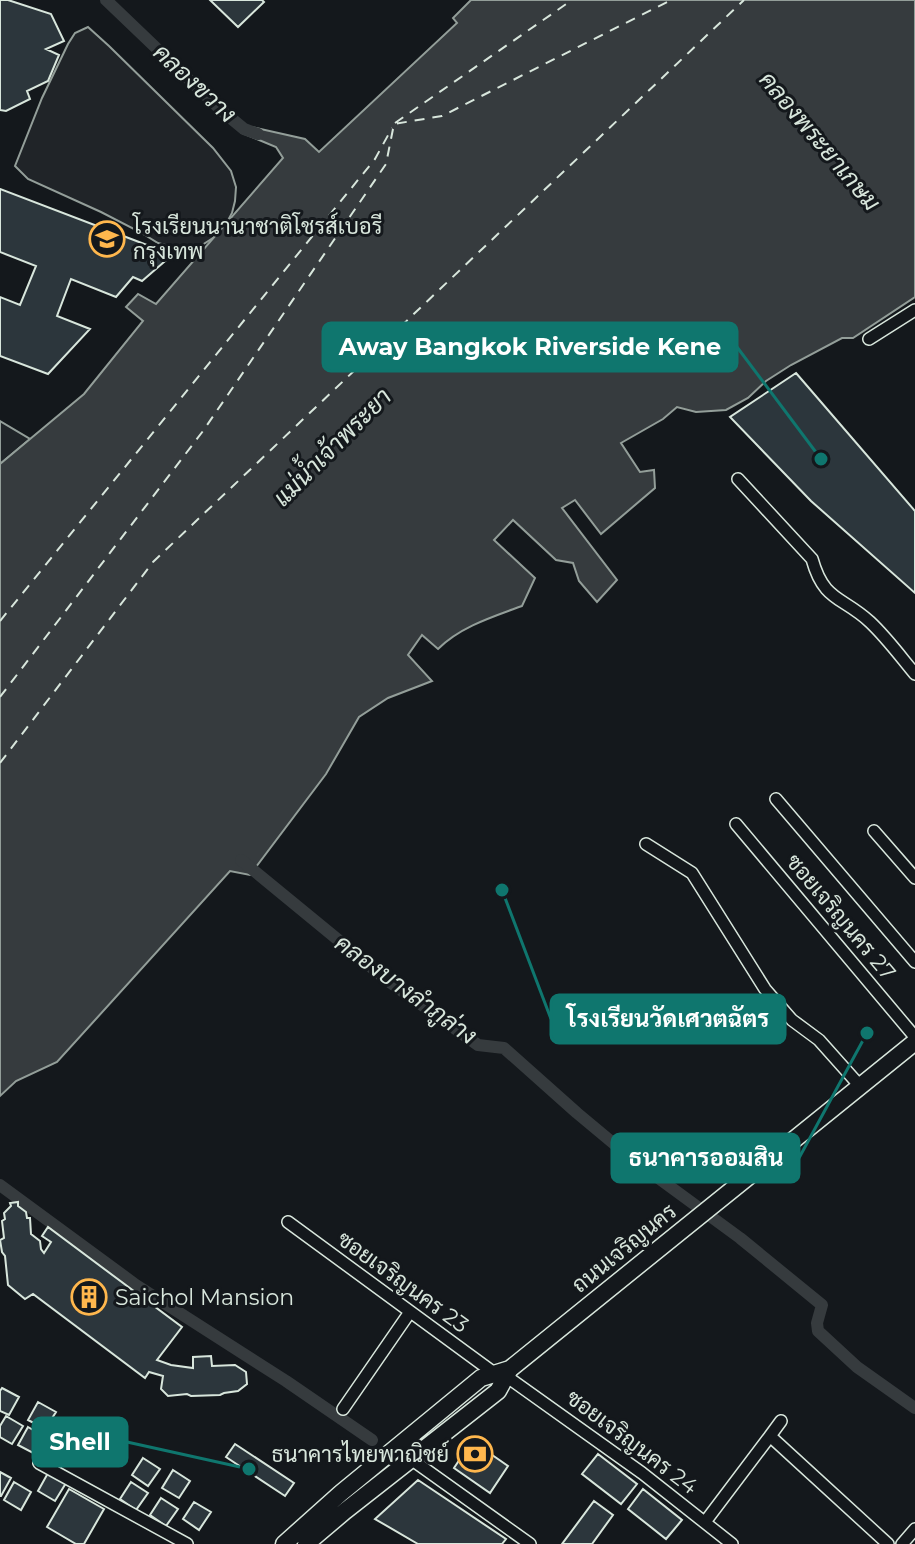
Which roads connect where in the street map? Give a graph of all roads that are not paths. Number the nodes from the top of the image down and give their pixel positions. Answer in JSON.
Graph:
{"nodes":[{"id":1,"x":913,"y":316,"type":"edge"},
{"id":2,"x":869,"y":339,"type":"dead end"},
{"id":3,"x":738,"y":479,"type":"dead end"},
{"id":4,"x":915,"y":674,"type":"edge"},
{"id":5,"x":776,"y":799,"type":"dead end"},
{"id":6,"x":736,"y":824,"type":"dead end"},
{"id":7,"x":874,"y":831,"type":"dead end"},
{"id":8,"x":646,"y":844,"type":"dead end"},
{"id":9,"x":915,"y":878,"type":"edge"},
{"id":10,"x":915,"y":962,"type":"edge"},
{"id":11,"x":915,"y":1040,"type":"edge"},
{"id":12,"x":860,"y":1086,"type":"junction"},
{"id":13,"x":288,"y":1222,"type":"dead end"},
{"id":14,"x":410,"y":1312,"type":"junction"},
{"id":15,"x":503,"y":1373,"type":"junction"},
{"id":16,"x":343,"y":1409,"type":"dead end"},
{"id":17,"x":781,"y":1421,"type":"dead end"},
{"id":18,"x":56,"y":1430,"type":"dead end"},
{"id":19,"x":770,"y":1436,"type":"junction"},
{"id":20,"x":411,"y":1459,"type":"junction"},
{"id":21,"x":705,"y":1522,"type":"junction"},
{"id":22,"x":915,"y":1529,"type":"edge"},
{"id":23,"x":187,"y":1544,"type":"edge"},
{"id":24,"x":284,"y":1544,"type":"edge"},
{"id":25,"x":306,"y":1544,"type":"edge"},
{"id":26,"x":530,"y":1544,"type":"edge"},
{"id":27,"x":732,"y":1544,"type":"edge"},
{"id":28,"x":888,"y":1544,"type":"edge"},
{"id":29,"x":902,"y":1544,"type":"edge"}],
"edges":[{"from":1,"to":2,"type":"street"},
{"from":3,"to":4,"type":"street"},
{"from":5,"to":10,"type":"street"},
{"from":6,"to":11,"type":"street","name":"ซอยเจริญนคร 27"},
{"from":7,"to":9,"type":"street"},
{"from":8,"to":12,"type":"street"},
{"from":11,"to":12,"type":"main road","name":"ถนนเจริญนคร"},
{"from":12,"to":15,"type":"main road","name":"ถนนเจริญนคร"},
{"from":13,"to":14,"type":"street","name":"ซอยเจริญนคร 23"},
{"from":14,"to":15,"type":"street","name":"ซอยเจริญนคร 23"},
{"from":14,"to":16,"type":"street"},
{"from":15,"to":20,"type":"main road","name":"ถนนเจริญนคร"},
{"from":15,"to":21,"type":"street","name":"ซอยเจริญนคร 24"},
{"from":15,"to":24,"type":"main road","name":"ถนนเจริญนคร"},
{"from":17,"to":19,"type":"street"},
{"from":18,"to":23,"type":"street"},
{"from":19,"to":21,"type":"street"},
{"from":19,"to":28,"type":"street"},
{"from":20,"to":25,"type":"main road","name":"ถนนเจริญนคร"},
{"from":20,"to":26,"type":"street"},
{"from":21,"to":27,"type":"street","name":"ซอยเจริญนคร 24"},
{"from":22,"to":29,"type":"street"}]}
